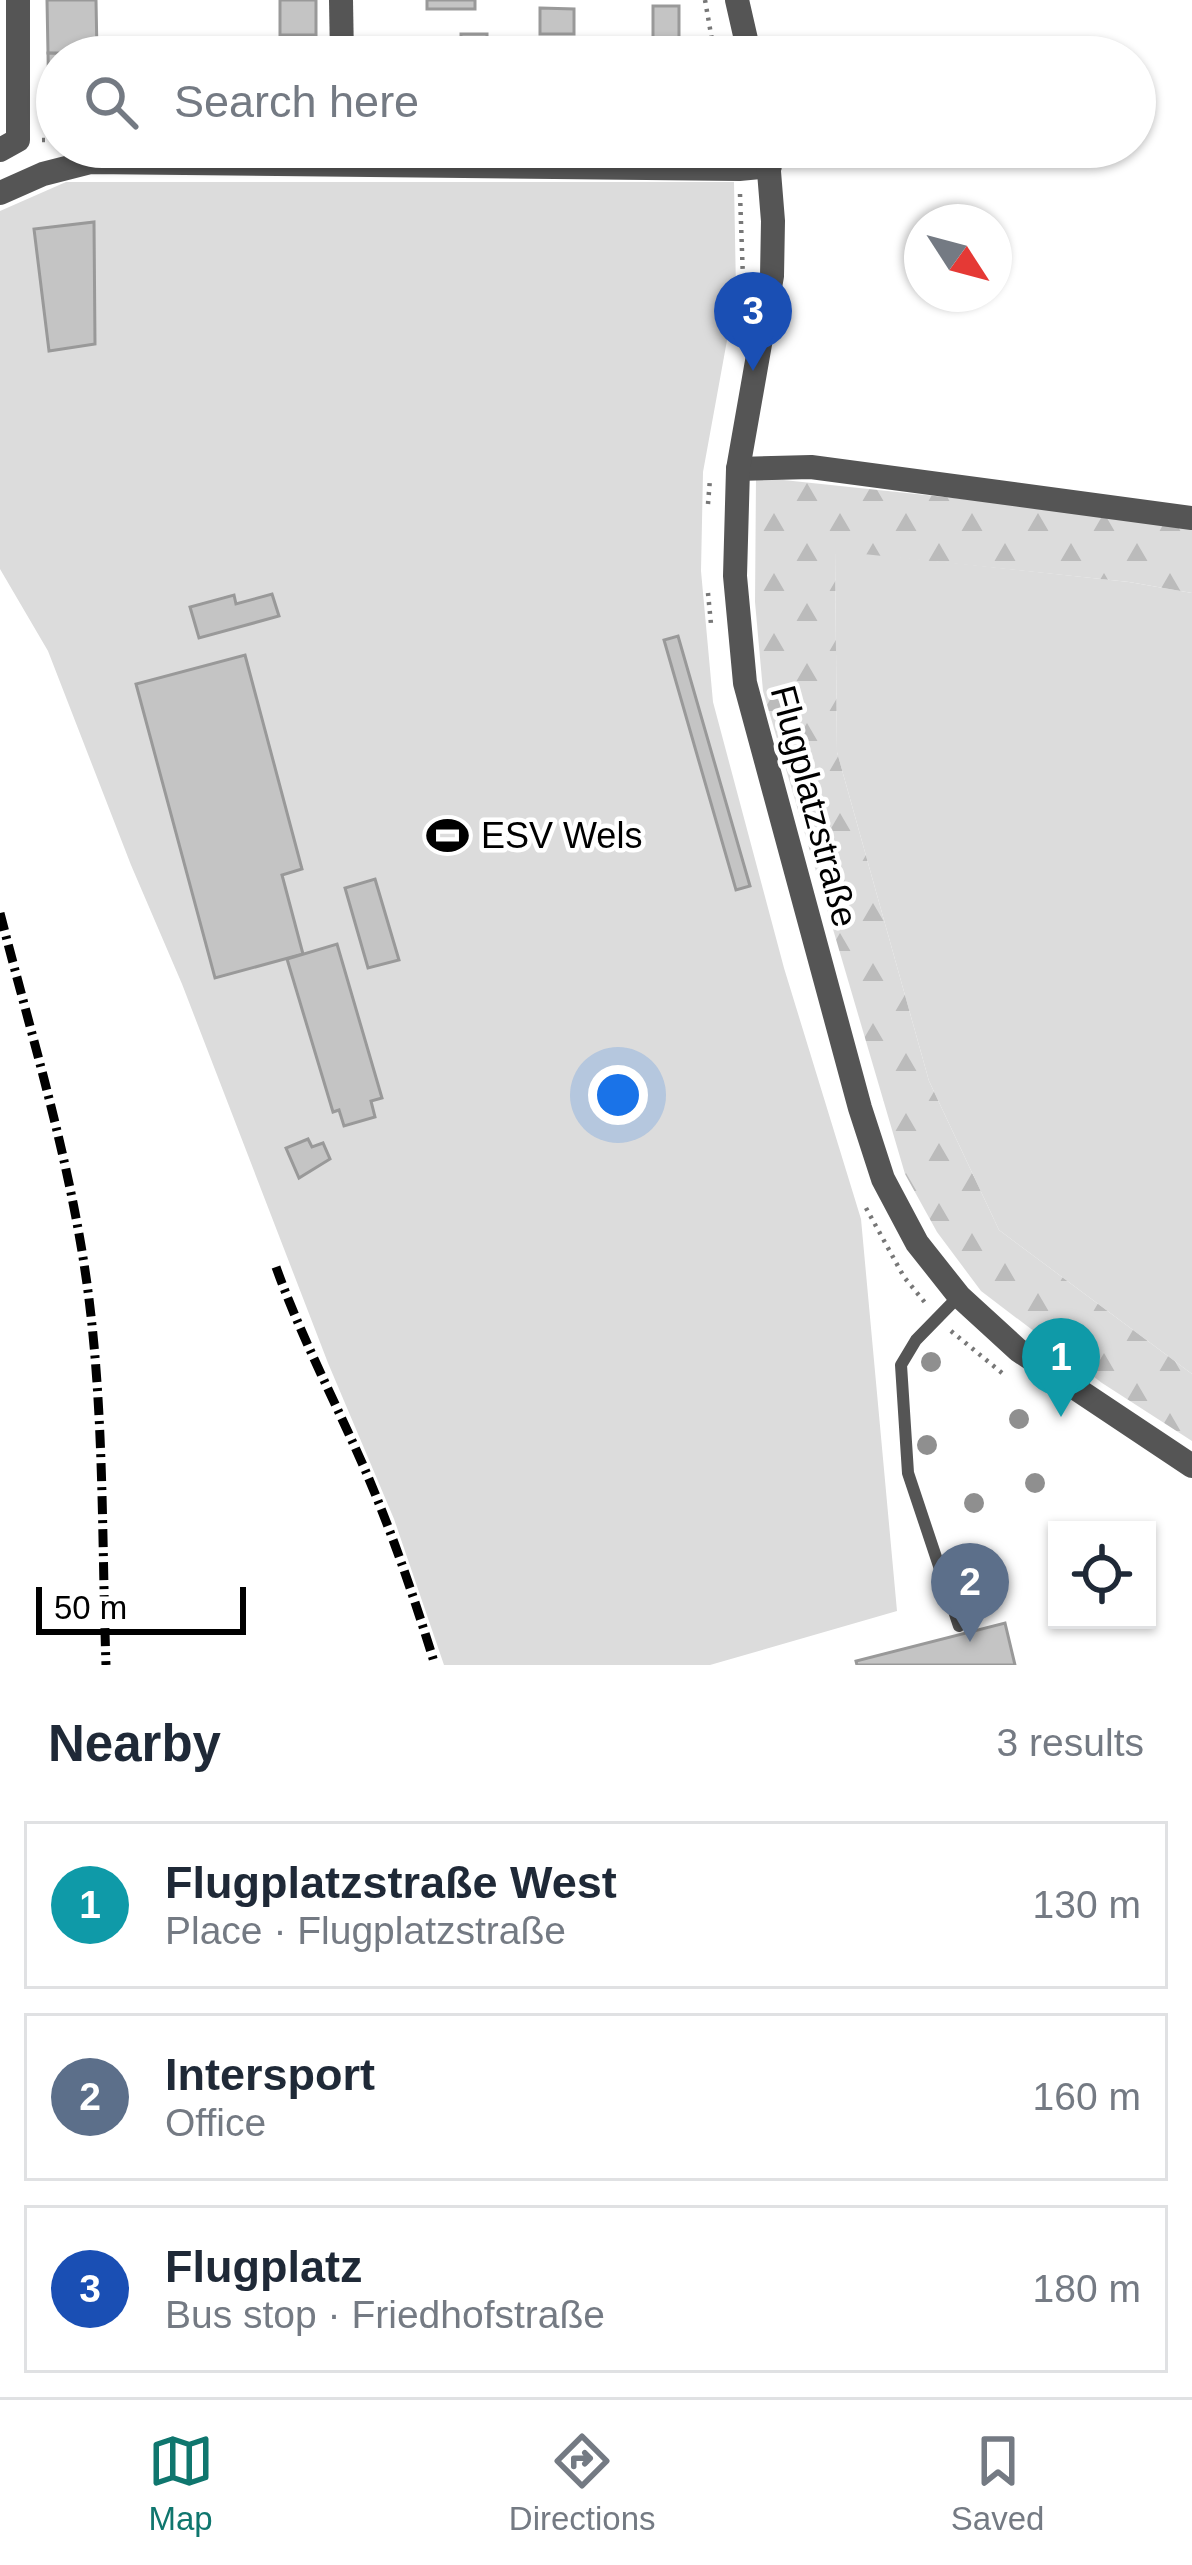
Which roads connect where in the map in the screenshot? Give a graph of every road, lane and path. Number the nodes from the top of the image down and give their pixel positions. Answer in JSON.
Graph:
{"nodes":[{"id":1,"x":18,"y":0,"type":"edge"},
{"id":2,"x":341,"y":0,"type":"edge"},
{"id":3,"x":704,"y":0,"type":"edge"},
{"id":4,"x":737,"y":0,"type":"edge"},
{"id":5,"x":342,"y":36,"type":"edge"},
{"id":6,"x":711,"y":36,"type":"edge"},
{"id":7,"x":745,"y":36,"type":"edge"},
{"id":8,"x":0,"y":150,"type":"edge"},
{"id":9,"x":65,"y":168,"type":"edge"},
{"id":10,"x":706,"y":168,"type":"edge"},
{"id":11,"x":768,"y":168,"type":"edge"},
{"id":12,"x":739,"y":169,"type":"joint"},
{"id":13,"x":0,"y":194,"type":"edge"},
{"id":14,"x":740,"y":295,"type":"dead end"},
{"id":15,"x":712,"y":464,"type":"dead end"},
{"id":16,"x":739,"y":469,"type":"junction"},
{"id":17,"x":708,"y":505,"type":"dead end"},
{"id":18,"x":1192,"y":518,"type":"edge"},
{"id":19,"x":708,"y":586,"type":"dead end"},
{"id":20,"x":711,"y":625,"type":"dead end"},
{"id":21,"x":859,"y":1190,"type":"dead end"},
{"id":22,"x":959,"y":1296,"type":"junction"},
{"id":23,"x":937,"y":1318,"type":"junction"},
{"id":24,"x":1018,"y":1384,"type":"dead end"},
{"id":25,"x":1192,"y":1466,"type":"edge"},
{"id":26,"x":958,"y":1626,"type":"dead end"}],
"edges":[{"from":1,"to":8,"type":"street"},
{"from":2,"to":5,"type":"street"},
{"from":3,"to":6,"type":"path"},
{"from":4,"to":7,"type":"street"},
{"from":9,"to":13,"type":"street"},
{"from":10,"to":12,"type":"street"},
{"from":11,"to":16,"type":"street","name":"Flugplatzstraße"},
{"from":12,"to":14,"type":"path"},
{"from":15,"to":17,"type":"path"},
{"from":16,"to":18,"type":"street"},
{"from":16,"to":22,"type":"street","name":"Flugplatzstraße"},
{"from":19,"to":20,"type":"path"},
{"from":21,"to":23,"type":"path"},
{"from":22,"to":23,"type":"lane"},
{"from":22,"to":25,"type":"street","name":"Flugplatzstraße"},
{"from":23,"to":24,"type":"path"},
{"from":23,"to":26,"type":"lane"}]}
